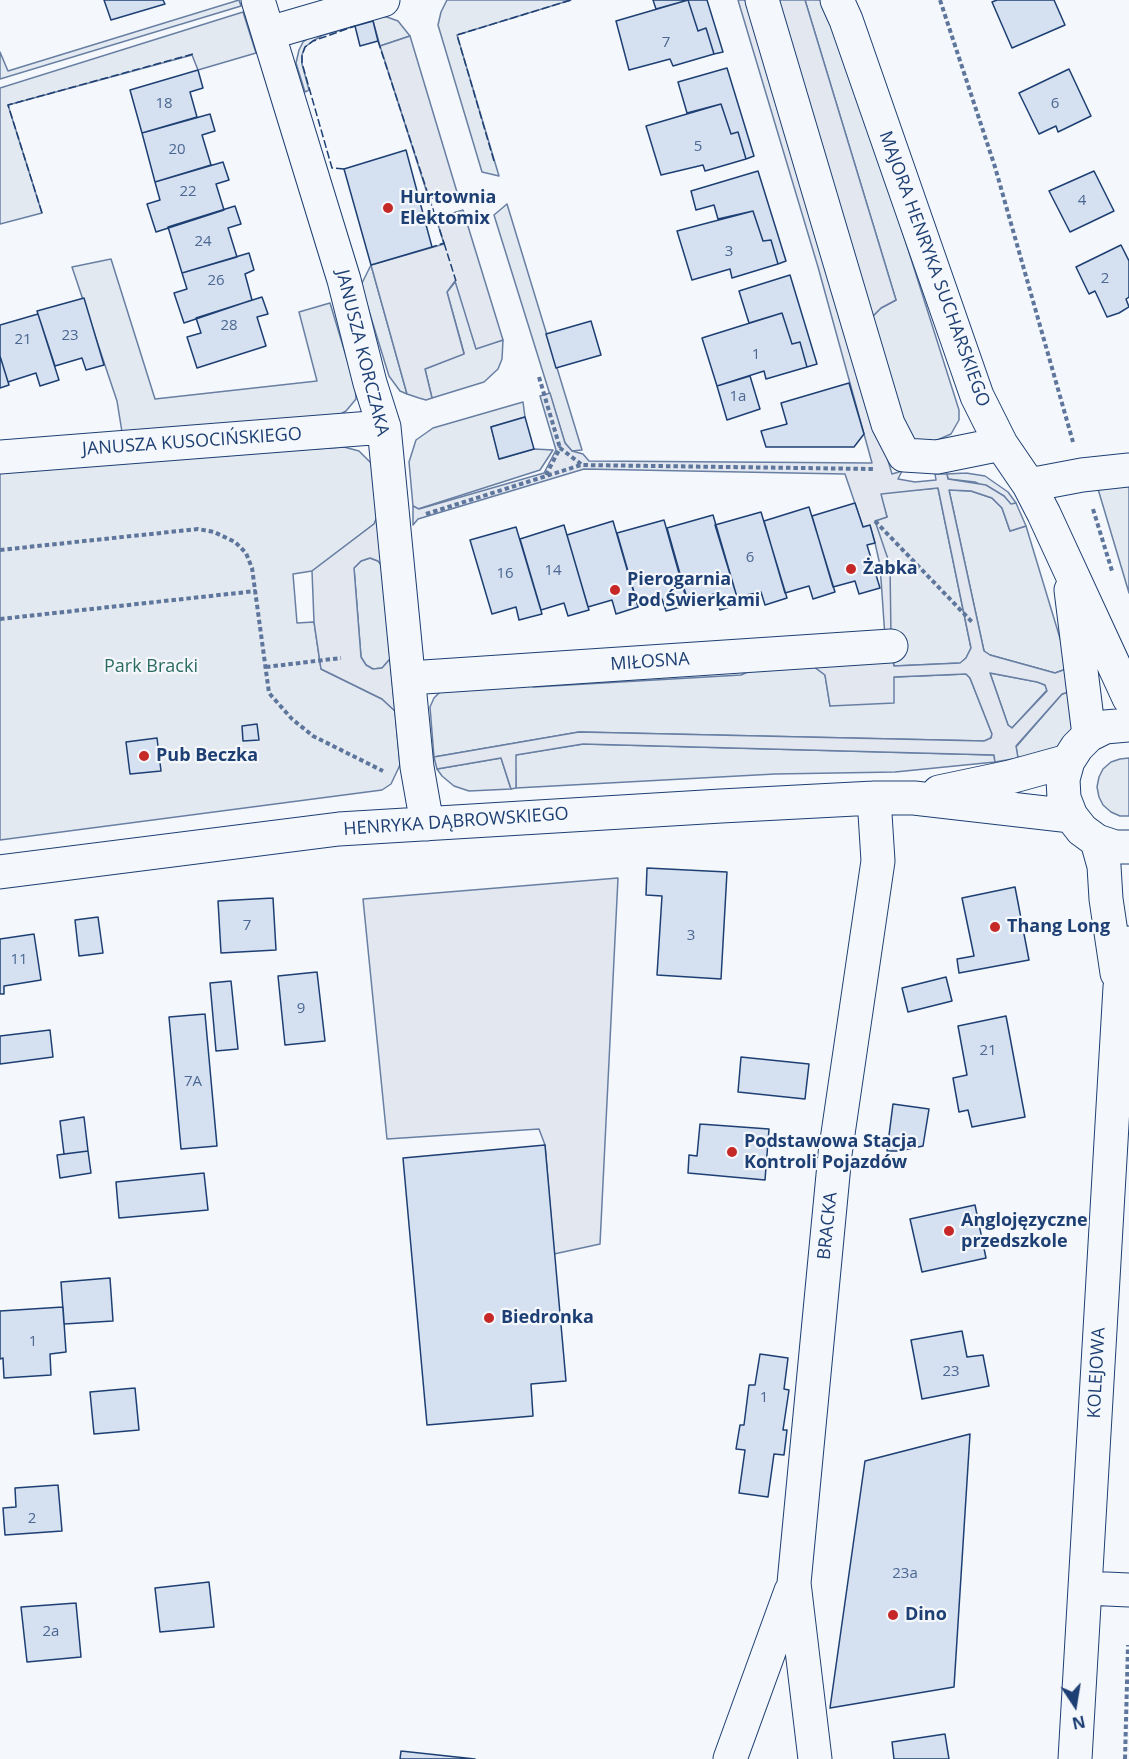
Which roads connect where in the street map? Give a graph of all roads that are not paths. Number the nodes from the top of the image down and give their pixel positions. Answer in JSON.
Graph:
{"nodes":[{"id":1,"x":258,"y":0,"type":"edge"},
{"id":2,"x":382,"y":0,"type":"edge"},
{"id":3,"x":762,"y":0,"type":"edge"},
{"id":4,"x":837,"y":0,"type":"edge"},
{"id":5,"x":269,"y":33,"type":"junction"},
{"id":6,"x":384,"y":427,"type":"junction"},
{"id":7,"x":1001,"y":444,"type":"junction"},
{"id":8,"x":0,"y":457,"type":"edge"},
{"id":9,"x":1129,"y":470,"type":"edge"},
{"id":10,"x":1029,"y":485,"type":"junction"},
{"id":11,"x":1068,"y":562,"type":"junction"},
{"id":12,"x":891,"y":646,"type":"dead end"},
{"id":13,"x":409,"y":678,"type":"junction"},
{"id":14,"x":1129,"y":698,"type":"edge"},
{"id":15,"x":1129,"y":725,"type":"edge"},
{"id":16,"x":1089,"y":735,"type":"junction"},
{"id":17,"x":1068,"y":761,"type":"junction"},
{"id":18,"x":874,"y":798,"type":"junction"},
{"id":19,"x":914,"y":798,"type":"junction"},
{"id":20,"x":1071,"y":816,"type":"junction"},
{"id":21,"x":427,"y":824,"type":"junction"},
{"id":22,"x":1097,"y":841,"type":"junction"},
{"id":23,"x":1129,"y":847,"type":"edge"},
{"id":24,"x":0,"y":872,"type":"edge"},
{"id":25,"x":1129,"y":943,"type":"edge"},
{"id":26,"x":1120,"y":987,"type":"junction"},
{"id":27,"x":794,"y":1584,"type":"junction"},
{"id":28,"x":1084,"y":1588,"type":"junction"},
{"id":29,"x":1129,"y":1590,"type":"edge"},
{"id":30,"x":730,"y":1759,"type":"edge"},
{"id":31,"x":815,"y":1759,"type":"edge"},
{"id":32,"x":1075,"y":1759,"type":"edge"}],
"edges":[{"from":1,"to":5,"type":"street","name":"JANUSZA KORCZAKA"},
{"from":2,"to":5,"type":"street"},
{"from":3,"to":7,"type":"street"},
{"from":4,"to":7,"type":"street","name":"MAJORA HENRYKA SUCHARSKIEGO"},
{"from":5,"to":6,"type":"street","name":"JANUSZA KORCZAKA"},
{"from":6,"to":8,"type":"street","name":"JANUSZA KUSOCIŃSKIEGO"},
{"from":6,"to":13,"type":"street","name":"JANUSZA KORCZAKA"},
{"from":7,"to":10,"type":"street","name":"MAJORA HENRYKA SUCHARSKIEGO"},
{"from":9,"to":10,"type":"street"},
{"from":10,"to":11,"type":"street","name":"MAJORA HENRYKA SUCHARSKIEGO"},
{"from":11,"to":14,"type":"street","name":"MAJORA HENRYKA SUCHARSKIEGO"},
{"from":11,"to":16,"type":"street","name":"MAJORA HENRYKA SUCHARSKIEGO"},
{"from":12,"to":13,"type":"street","name":"MIŁOSNA"},
{"from":13,"to":21,"type":"street","name":"JANUSZA KORCZAKA"},
{"from":15,"to":16,"type":"street"},
{"from":16,"to":17,"type":"street"},
{"from":17,"to":19,"type":"street","name":"HENRYKA DĄBROWSKIEGO"},
{"from":17,"to":20,"type":"street"},
{"from":18,"to":19,"type":"street","name":"HENRYKA DĄBROWSKIEGO"},
{"from":18,"to":21,"type":"street","name":"HENRYKA DĄBROWSKIEGO"},
{"from":18,"to":27,"type":"street","name":"BRACKA"},
{"from":19,"to":20,"type":"street","name":"HENRYKA DĄBROWSKIEGO"},
{"from":20,"to":22,"type":"street"},
{"from":21,"to":24,"type":"street","name":"HENRYKA DĄBROWSKIEGO"},
{"from":22,"to":23,"type":"street"},
{"from":22,"to":26,"type":"street","name":"KOLEJOWA"},
{"from":25,"to":26,"type":"street","name":"KOLEJOWA"},
{"from":26,"to":28,"type":"street","name":"KOLEJOWA"},
{"from":27,"to":30,"type":"street"},
{"from":27,"to":31,"type":"street"},
{"from":28,"to":29,"type":"street"},
{"from":28,"to":32,"type":"street","name":"KOLEJOWA"}]}
